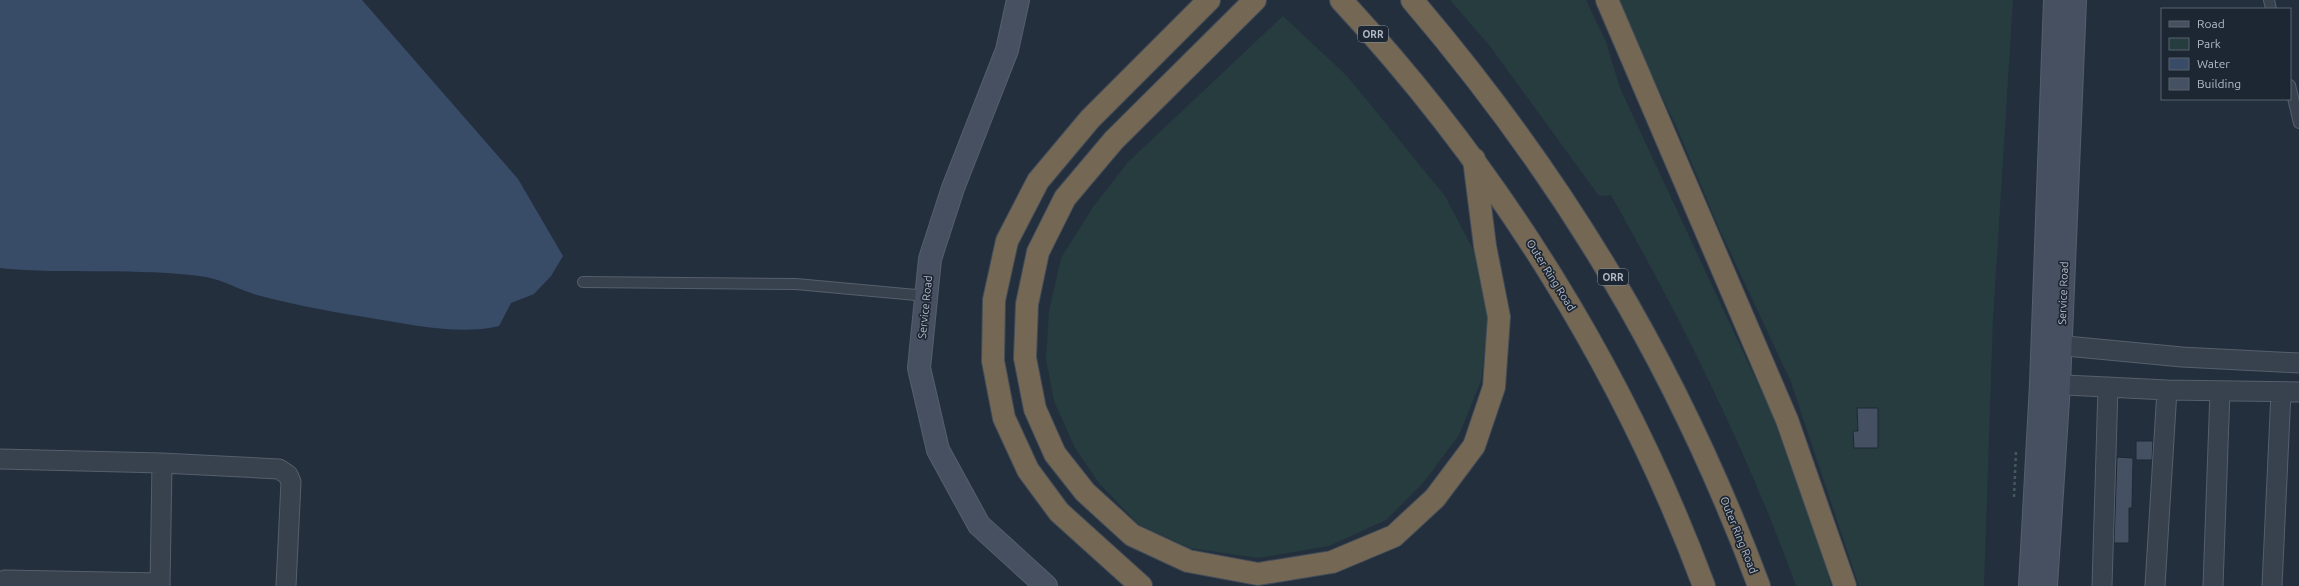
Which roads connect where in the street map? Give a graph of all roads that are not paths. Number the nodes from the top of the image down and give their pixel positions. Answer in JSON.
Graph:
{"nodes":[{"id":1,"x":1018,"y":0,"type":"edge"},
{"id":2,"x":1209,"y":0,"type":"edge"},
{"id":3,"x":1342,"y":0,"type":"edge"},
{"id":4,"x":1412,"y":0,"type":"edge"},
{"id":5,"x":1607,"y":0,"type":"edge"},
{"id":6,"x":2055,"y":0,"type":"edge"},
{"id":7,"x":2075,"y":0,"type":"edge"},
{"id":8,"x":1254,"y":2,"type":"edge"},
{"id":9,"x":2291,"y":89,"type":"edge"},
{"id":10,"x":2299,"y":122,"type":"edge"},
{"id":11,"x":1474,"y":159,"type":"junction"},
{"id":12,"x":583,"y":282,"type":"dead end"},
{"id":13,"x":927,"y":296,"type":"junction"},
{"id":14,"x":2052,"y":344,"type":"junction"},
{"id":15,"x":2299,"y":363,"type":"edge"},
{"id":16,"x":2050,"y":384,"type":"junction"},
{"id":17,"x":2108,"y":387,"type":"junction"},
{"id":18,"x":2167,"y":390,"type":"junction"},
{"id":19,"x":2220,"y":391,"type":"junction"},
{"id":20,"x":2290,"y":392,"type":"edge"},
{"id":21,"x":0,"y":460,"type":"edge"},
{"id":22,"x":162,"y":463,"type":"junction"},
{"id":23,"x":5,"y":580,"type":"dead end"},
{"id":24,"x":42,"y":584,"type":"edge"},
{"id":25,"x":160,"y":584,"type":"edge"},
{"id":26,"x":286,"y":586,"type":"edge"},
{"id":27,"x":1046,"y":586,"type":"edge"},
{"id":28,"x":1141,"y":586,"type":"edge"},
{"id":29,"x":1704,"y":586,"type":"edge"},
{"id":30,"x":1759,"y":586,"type":"edge"},
{"id":31,"x":1845,"y":586,"type":"edge"},
{"id":32,"x":2030,"y":586,"type":"edge"},
{"id":33,"x":2046,"y":586,"type":"edge"},
{"id":34,"x":2102,"y":586,"type":"edge"},
{"id":35,"x":2155,"y":586,"type":"edge"},
{"id":36,"x":2213,"y":586,"type":"edge"},
{"id":37,"x":2272,"y":586,"type":"edge"}],
"edges":[{"from":1,"to":13,"type":"main road","name":"Service Road"},
{"from":2,"to":28,"type":"highway"},
{"from":3,"to":11,"type":"highway","name":"Outer Ring Road","number":"ORR"},
{"from":4,"to":30,"type":"highway","name":"Outer Ring Road","number":"ORR"},
{"from":5,"to":31,"type":"highway"},
{"from":6,"to":14,"type":"main road","name":"Service Road"},
{"from":7,"to":14,"type":"main road","name":"Service Road"},
{"from":8,"to":11,"type":"highway"},
{"from":9,"to":10,"type":"lane"},
{"from":11,"to":29,"type":"highway","name":"Outer Ring Road","number":"ORR"},
{"from":12,"to":13,"type":"lane"},
{"from":13,"to":27,"type":"main road","name":"Service Road"},
{"from":14,"to":15,"type":"street"},
{"from":14,"to":16,"type":"main road","name":"Service Road"},
{"from":16,"to":17,"type":"street"},
{"from":16,"to":32,"type":"main road","name":"Service Road"},
{"from":16,"to":33,"type":"main road","name":"Service Road"},
{"from":17,"to":18,"type":"street"},
{"from":17,"to":34,"type":"street"},
{"from":18,"to":19,"type":"street"},
{"from":18,"to":35,"type":"street"},
{"from":19,"to":20,"type":"street"},
{"from":19,"to":36,"type":"street"},
{"from":20,"to":37,"type":"street"},
{"from":21,"to":22,"type":"street"},
{"from":22,"to":25,"type":"street"},
{"from":22,"to":26,"type":"street"},
{"from":23,"to":24,"type":"street"},
{"from":24,"to":25,"type":"street"}]}
